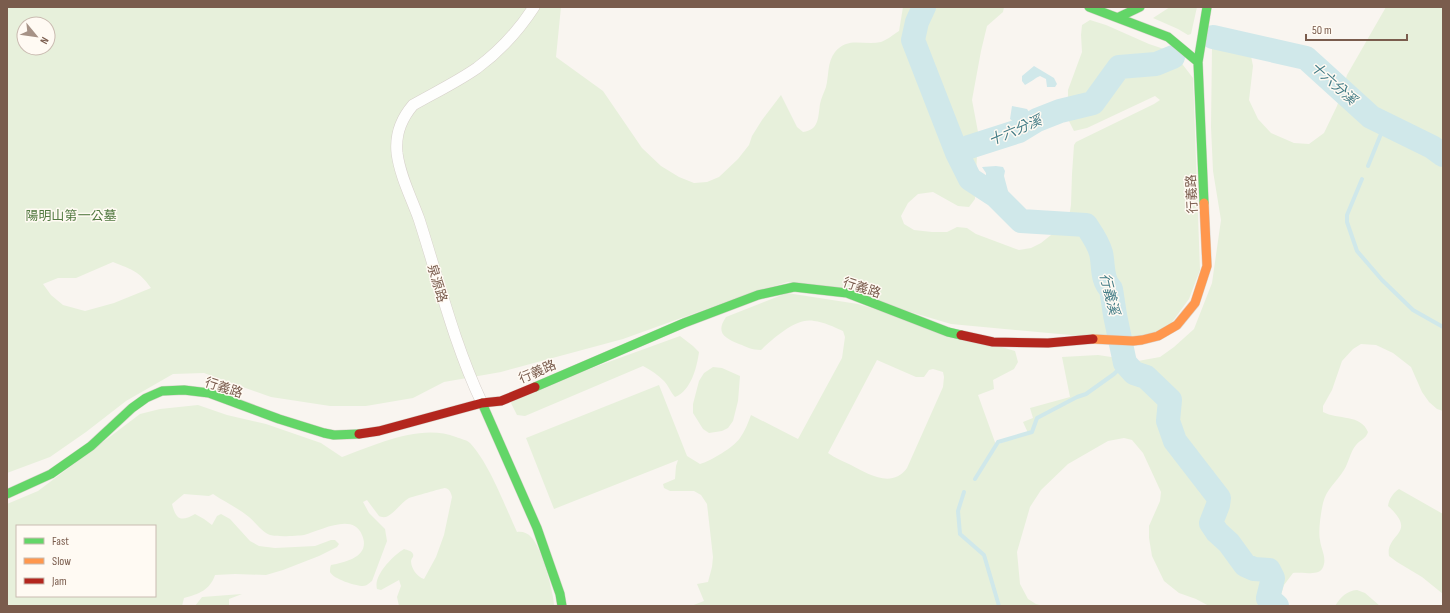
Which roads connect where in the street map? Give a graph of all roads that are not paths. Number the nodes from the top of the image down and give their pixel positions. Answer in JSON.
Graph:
{"nodes":[{"id":1,"x":534,"y":7,"type":"edge"},
{"id":2,"x":1089,"y":7,"type":"edge"},
{"id":3,"x":1140,"y":7,"type":"edge"},
{"id":4,"x":1208,"y":7,"type":"edge"},
{"id":5,"x":1118,"y":17,"type":"junction"},
{"id":6,"x":1198,"y":62,"type":"junction"},
{"id":7,"x":482,"y":403,"type":"junction"},
{"id":8,"x":7,"y":494,"type":"edge"},
{"id":9,"x":562,"y":606,"type":"edge"}],
"edges":[{"from":1,"to":7,"type":"street","name":"泉源路"},
{"from":2,"to":5,"type":"street"},
{"from":3,"to":5,"type":"street"},
{"from":4,"to":6,"type":"street","name":"行義路"},
{"from":5,"to":6,"type":"street"},
{"from":6,"to":7,"type":"street","name":"行義路"},
{"from":7,"to":8,"type":"street","name":"行義路"},
{"from":7,"to":9,"type":"street","name":"泉源路"}]}
